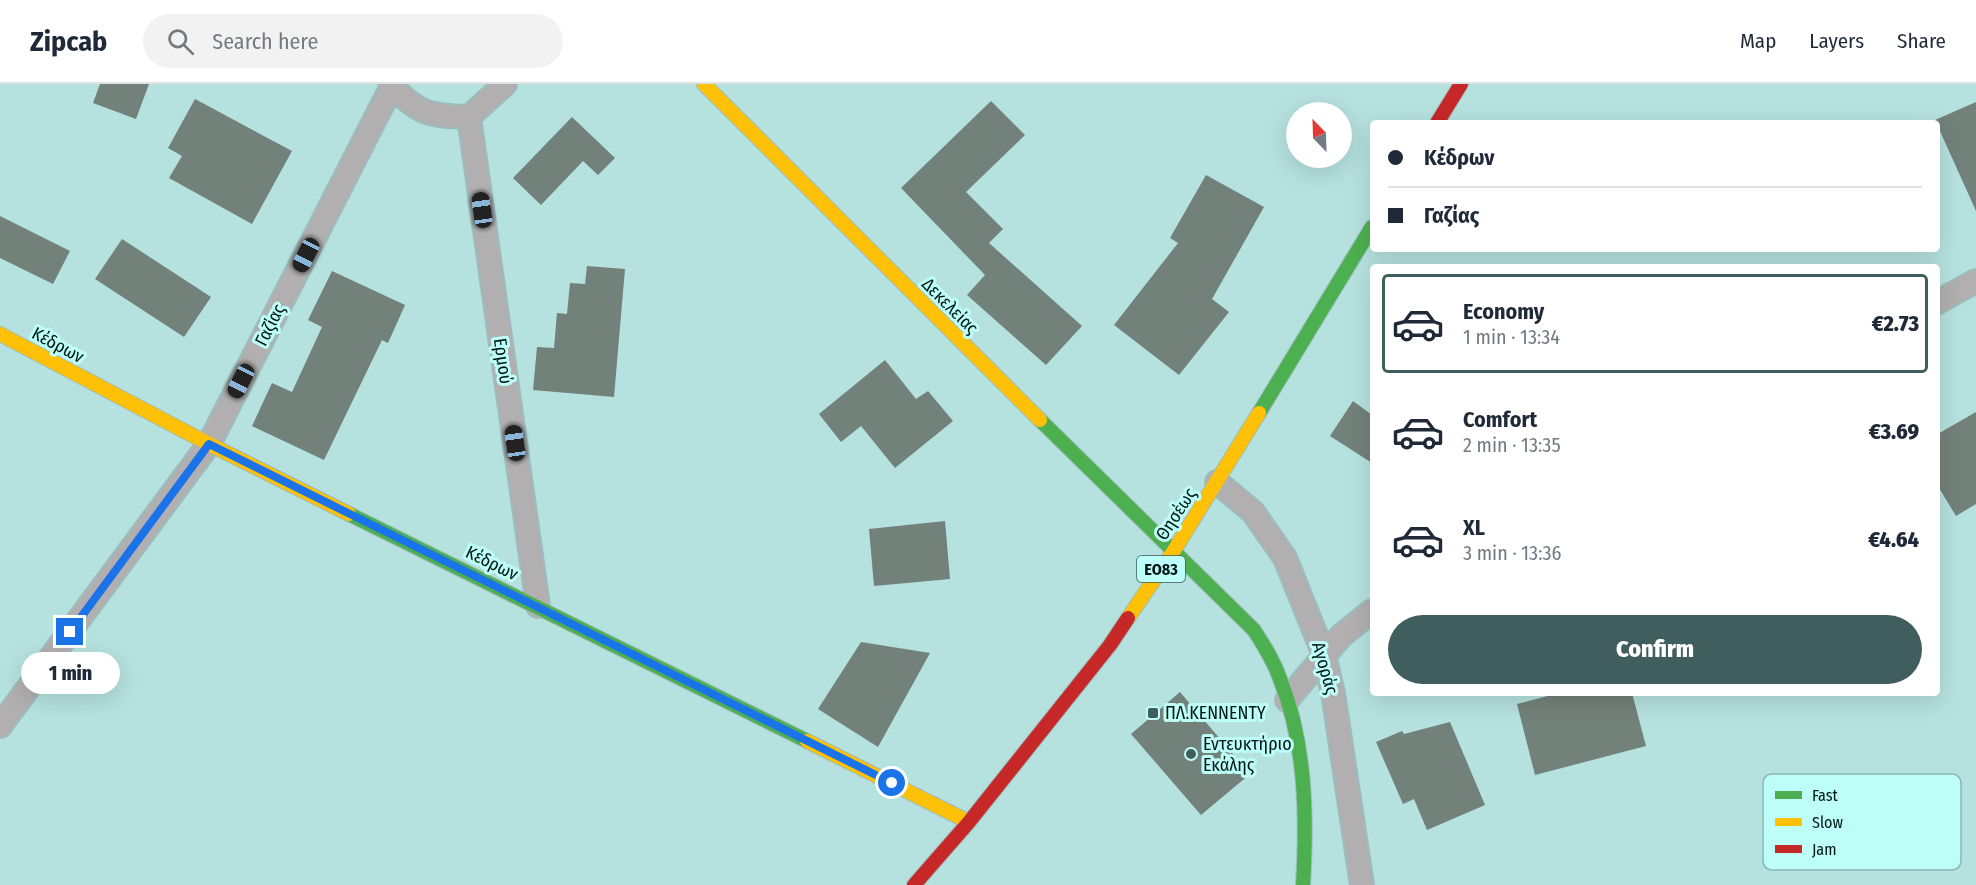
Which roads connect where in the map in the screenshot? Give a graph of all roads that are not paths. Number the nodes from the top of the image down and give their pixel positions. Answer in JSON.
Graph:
{"nodes":[{"id":1,"x":505,"y":84,"type":"edge"},
{"id":2,"x":704,"y":84,"type":"edge"},
{"id":3,"x":1461,"y":84,"type":"edge"},
{"id":4,"x":391,"y":85,"type":"edge"},
{"id":5,"x":469,"y":117,"type":"junction"},
{"id":6,"x":1439,"y":120,"type":"edge"},
{"id":7,"x":1370,"y":230,"type":"edge"},
{"id":8,"x":1976,"y":281,"type":"edge"},
{"id":9,"x":1940,"y":301,"type":"edge"},
{"id":10,"x":0,"y":334,"type":"edge"},
{"id":11,"x":209,"y":444,"type":"junction"},
{"id":12,"x":1217,"y":482,"type":"junction"},
{"id":13,"x":1173,"y":552,"type":"junction"},
{"id":14,"x":538,"y":606,"type":"junction"},
{"id":15,"x":1370,"y":613,"type":"edge"},
{"id":16,"x":1324,"y":655,"type":"junction"},
{"id":17,"x":1287,"y":700,"type":"junction"},
{"id":18,"x":0,"y":726,"type":"edge"},
{"id":19,"x":969,"y":822,"type":"junction"},
{"id":20,"x":914,"y":885,"type":"edge"},
{"id":21,"x":1303,"y":885,"type":"edge"},
{"id":22,"x":1362,"y":885,"type":"edge"}],
"edges":[{"from":1,"to":5,"type":"street"},
{"from":2,"to":13,"type":"street","name":"Δεκελείας"},
{"from":3,"to":6,"type":"street"},
{"from":4,"to":5,"type":"street"},
{"from":4,"to":11,"type":"street","name":"Γαζίας"},
{"from":5,"to":14,"type":"street","name":"Ερμού"},
{"from":7,"to":12,"type":"street","name":"Θησέως","number":"ΕΟ83"},
{"from":8,"to":9,"type":"street"},
{"from":10,"to":11,"type":"street","name":"Κέδρων"},
{"from":11,"to":14,"type":"street","name":"Κέδρων"},
{"from":11,"to":18,"type":"street","name":"Γαζίας"},
{"from":12,"to":13,"type":"street","name":"Θησέως","number":"ΕΟ83"},
{"from":12,"to":16,"type":"street","name":"Αγοράς"},
{"from":13,"to":17,"type":"street"},
{"from":13,"to":19,"type":"street","name":"Θησέως","number":"ΕΟ83"},
{"from":14,"to":19,"type":"street","name":"Κέδρων"},
{"from":15,"to":16,"type":"street"},
{"from":16,"to":17,"type":"street"},
{"from":16,"to":22,"type":"street","name":"Αγοράς"},
{"from":17,"to":21,"type":"street"},
{"from":19,"to":20,"type":"street","name":"Θησέως","number":"ΕΟ83"}]}
